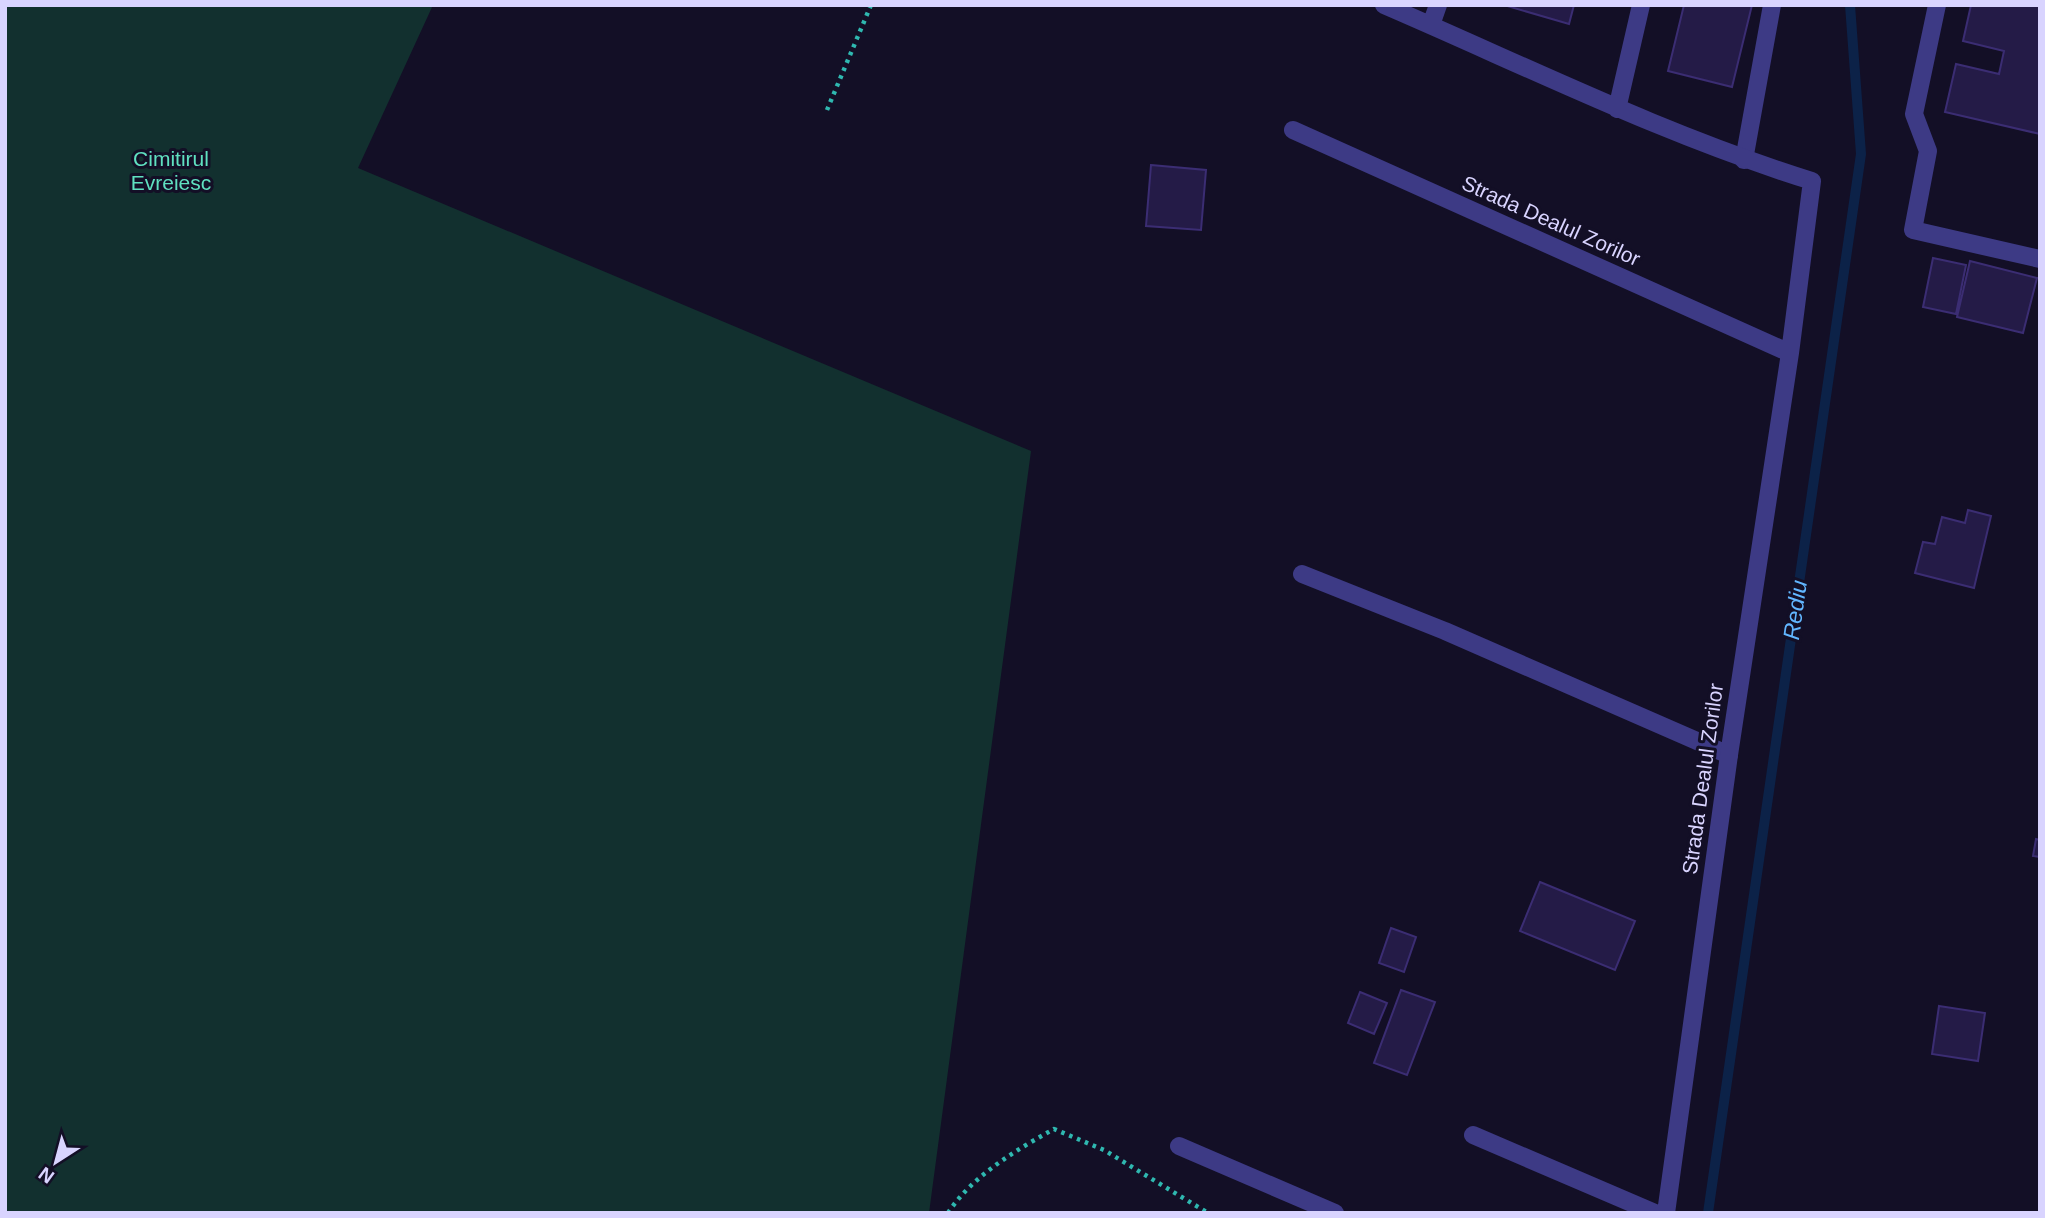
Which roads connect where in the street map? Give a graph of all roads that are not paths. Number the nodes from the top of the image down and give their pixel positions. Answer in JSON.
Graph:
{"nodes":[{"id":1,"x":1384,"y":5,"type":"edge"},
{"id":2,"x":1438,"y":5,"type":"edge"},
{"id":3,"x":1641,"y":5,"type":"edge"},
{"id":4,"x":1772,"y":5,"type":"edge"},
{"id":5,"x":1937,"y":5,"type":"edge"},
{"id":6,"x":1431,"y":26,"type":"junction"},
{"id":7,"x":1617,"y":109,"type":"junction"},
{"id":8,"x":1293,"y":130,"type":"dead end"},
{"id":9,"x":1744,"y":160,"type":"junction"},
{"id":10,"x":2040,"y":259,"type":"edge"},
{"id":11,"x":1790,"y":353,"type":"junction"},
{"id":12,"x":1302,"y":574,"type":"dead end"},
{"id":13,"x":1729,"y":755,"type":"junction"},
{"id":14,"x":1473,"y":1135,"type":"dead end"},
{"id":15,"x":1179,"y":1146,"type":"dead end"},
{"id":16,"x":1335,"y":1213,"type":"edge"},
{"id":17,"x":1655,"y":1213,"type":"edge"},
{"id":18,"x":1666,"y":1213,"type":"edge"}],
"edges":[{"from":1,"to":6,"type":"street","name":"Strada Dealul Zorilor"},
{"from":2,"to":6,"type":"street"},
{"from":3,"to":7,"type":"street"},
{"from":4,"to":9,"type":"street"},
{"from":5,"to":10,"type":"street"},
{"from":6,"to":7,"type":"street","name":"Strada Dealul Zorilor"},
{"from":7,"to":9,"type":"street","name":"Strada Dealul Zorilor"},
{"from":8,"to":11,"type":"street","name":"Strada Dealul Zorilor"},
{"from":9,"to":11,"type":"street","name":"Strada Dealul Zorilor"},
{"from":11,"to":13,"type":"street","name":"Strada Dealul Zorilor"},
{"from":12,"to":13,"type":"street"},
{"from":13,"to":18,"type":"street","name":"Strada Dealul Zorilor"},
{"from":14,"to":17,"type":"street"},
{"from":15,"to":16,"type":"street"}]}
